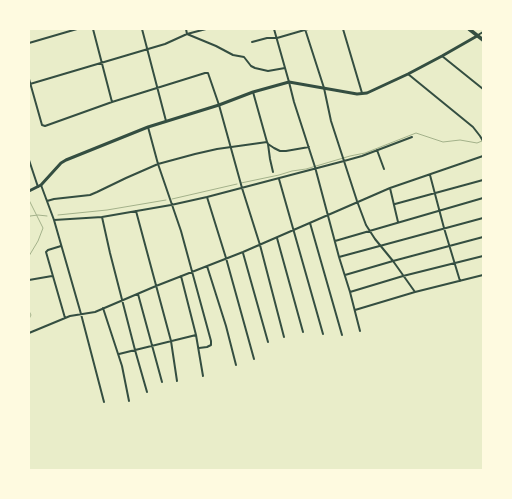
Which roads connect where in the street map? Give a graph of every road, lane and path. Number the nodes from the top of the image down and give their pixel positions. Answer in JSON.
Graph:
{"nodes":[{"id":1,"x":77,"y":29,"type":"edge"},
{"id":2,"x":93,"y":29,"type":"edge"},
{"id":3,"x":142,"y":29,"type":"edge"},
{"id":4,"x":186,"y":29,"type":"edge"},
{"id":5,"x":206,"y":29,"type":"edge"},
{"id":6,"x":274,"y":29,"type":"edge"},
{"id":7,"x":306,"y":29,"type":"edge"},
{"id":8,"x":343,"y":29,"type":"edge"},
{"id":9,"x":469,"y":29,"type":"edge"},
{"id":10,"x":483,"y":32,"type":"edge"},
{"id":11,"x":187,"y":34,"type":"junction"},
{"id":12,"x":477,"y":36,"type":"junction"},
{"id":13,"x":277,"y":38,"type":"junction"},
{"id":14,"x":483,"y":40,"type":"edge"},
{"id":15,"x":252,"y":42,"type":"dead end"},
{"id":16,"x":29,"y":43,"type":"edge"},
{"id":17,"x":148,"y":49,"type":"junction"},
{"id":18,"x":442,"y":56,"type":"junction"},
{"id":19,"x":102,"y":63,"type":"junction"},
{"id":20,"x":285,"y":68,"type":"junction"},
{"id":21,"x":408,"y":74,"type":"junction"},
{"id":22,"x":29,"y":79,"type":"edge"},
{"id":23,"x":289,"y":82,"type":"junction"},
{"id":24,"x":30,"y":84,"type":"junction"},
{"id":25,"x":157,"y":87,"type":"junction"},
{"id":26,"x":324,"y":88,"type":"junction"},
{"id":27,"x":483,"y":89,"type":"edge"},
{"id":28,"x":253,"y":92,"type":"junction"},
{"id":29,"x":362,"y":94,"type":"junction"},
{"id":30,"x":112,"y":102,"type":"junction"},
{"id":31,"x":219,"y":105,"type":"junction"},
{"id":32,"x":166,"y":122,"type":"junction"},
{"id":33,"x":148,"y":127,"type":"junction"},
{"id":34,"x":412,"y":137,"type":"dead end"},
{"id":35,"x":482,"y":140,"type":"edge"},
{"id":36,"x":267,"y":143,"type":"junction"},
{"id":37,"x":230,"y":147,"type":"junction"},
{"id":38,"x":309,"y":147,"type":"junction"},
{"id":39,"x":377,"y":150,"type":"junction"},
{"id":40,"x":483,"y":156,"type":"edge"},
{"id":41,"x":29,"y":160,"type":"edge"},
{"id":42,"x":344,"y":160,"type":"junction"},
{"id":43,"x":158,"y":164,"type":"junction"},
{"id":44,"x":315,"y":168,"type":"junction"},
{"id":45,"x":384,"y":169,"type":"dead end"},
{"id":46,"x":273,"y":172,"type":"dead end"},
{"id":47,"x":430,"y":175,"type":"junction"},
{"id":48,"x":279,"y":179,"type":"junction"},
{"id":49,"x":483,"y":180,"type":"edge"},
{"id":50,"x":39,"y":186,"type":"junction"},
{"id":51,"x":242,"y":188,"type":"junction"},
{"id":52,"x":390,"y":188,"type":"junction"},
{"id":53,"x":29,"y":191,"type":"edge"},
{"id":54,"x":435,"y":193,"type":"junction"},
{"id":55,"x":207,"y":197,"type":"junction"},
{"id":56,"x":483,"y":198,"type":"edge"},
{"id":57,"x":47,"y":201,"type":"junction"},
{"id":58,"x":357,"y":202,"type":"junction"},
{"id":59,"x":395,"y":204,"type":"junction"},
{"id":60,"x":171,"y":205,"type":"junction"},
{"id":61,"x":136,"y":211,"type":"junction"},
{"id":62,"x":440,"y":211,"type":"junction"},
{"id":63,"x":328,"y":216,"type":"junction"},
{"id":64,"x":102,"y":217,"type":"junction"},
{"id":65,"x":483,"y":218,"type":"edge"},
{"id":66,"x":54,"y":220,"type":"junction"},
{"id":67,"x":398,"y":222,"type":"junction"},
{"id":68,"x":310,"y":223,"type":"junction"},
{"id":69,"x":444,"y":228,"type":"junction"},
{"id":70,"x":294,"y":230,"type":"junction"},
{"id":71,"x":370,"y":231,"type":"junction"},
{"id":72,"x":483,"y":237,"type":"edge"},
{"id":73,"x":276,"y":238,"type":"junction"},
{"id":74,"x":335,"y":241,"type":"junction"},
{"id":75,"x":260,"y":245,"type":"junction"},
{"id":76,"x":61,"y":246,"type":"junction"},
{"id":77,"x":380,"y":246,"type":"junction"},
{"id":78,"x":450,"y":246,"type":"junction"},
{"id":79,"x":243,"y":252,"type":"junction"},
{"id":80,"x":483,"y":256,"type":"edge"},
{"id":81,"x":339,"y":257,"type":"junction"},
{"id":82,"x":226,"y":258,"type":"junction"},
{"id":83,"x":393,"y":261,"type":"junction"},
{"id":84,"x":455,"y":264,"type":"junction"},
{"id":85,"x":207,"y":266,"type":"junction"},
{"id":86,"x":191,"y":272,"type":"junction"},
{"id":87,"x":345,"y":275,"type":"junction"},
{"id":88,"x":483,"y":275,"type":"edge"},
{"id":89,"x":52,"y":276,"type":"junction"},
{"id":90,"x":181,"y":276,"type":"junction"},
{"id":91,"x":403,"y":276,"type":"junction"},
{"id":92,"x":29,"y":280,"type":"edge"},
{"id":93,"x":460,"y":281,"type":"junction"},
{"id":94,"x":156,"y":286,"type":"junction"},
{"id":95,"x":350,"y":292,"type":"junction"},
{"id":96,"x":415,"y":292,"type":"junction"},
{"id":97,"x":138,"y":294,"type":"junction"},
{"id":98,"x":122,"y":300,"type":"junction"},
{"id":99,"x":103,"y":308,"type":"junction"},
{"id":100,"x":355,"y":310,"type":"junction"},
{"id":101,"x":81,"y":314,"type":"junction"},
{"id":102,"x":65,"y":318,"type":"junction"},
{"id":103,"x":360,"y":331,"type":"dead end"},
{"id":104,"x":302,"y":332,"type":"dead end"},
{"id":105,"x":29,"y":333,"type":"edge"},
{"id":106,"x":323,"y":334,"type":"dead end"},
{"id":107,"x":196,"y":335,"type":"junction"},
{"id":108,"x":342,"y":335,"type":"dead end"},
{"id":109,"x":284,"y":337,"type":"dead end"},
{"id":110,"x":171,"y":341,"type":"junction"},
{"id":111,"x":268,"y":342,"type":"dead end"},
{"id":112,"x":153,"y":345,"type":"junction"},
{"id":113,"x":199,"y":348,"type":"junction"},
{"id":114,"x":135,"y":350,"type":"junction"},
{"id":115,"x":119,"y":354,"type":"junction"},
{"id":116,"x":254,"y":359,"type":"dead end"},
{"id":117,"x":236,"y":365,"type":"dead end"},
{"id":118,"x":203,"y":376,"type":"dead end"},
{"id":119,"x":177,"y":380,"type":"dead end"},
{"id":120,"x":162,"y":382,"type":"dead end"},
{"id":121,"x":147,"y":392,"type":"dead end"},
{"id":122,"x":129,"y":400,"type":"dead end"},
{"id":123,"x":104,"y":402,"type":"dead end"}],
"edges":[{"from":1,"to":16,"type":"street"},
{"from":2,"to":19,"type":"street"},
{"from":3,"to":17,"type":"street"},
{"from":4,"to":11,"type":"street"},
{"from":5,"to":11,"type":"street"},
{"from":6,"to":13,"type":"street"},
{"from":7,"to":13,"type":"street"},
{"from":7,"to":26,"type":"street"},
{"from":8,"to":29,"type":"street"},
{"from":9,"to":12,"type":"main road"},
{"from":10,"to":12,"type":"street"},
{"from":11,"to":17,"type":"street"},
{"from":11,"to":20,"type":"street"},
{"from":12,"to":14,"type":"main road"},
{"from":12,"to":18,"type":"main road"},
{"from":13,"to":15,"type":"street"},
{"from":13,"to":20,"type":"street"},
{"from":17,"to":19,"type":"street"},
{"from":17,"to":25,"type":"street"},
{"from":18,"to":21,"type":"main road"},
{"from":18,"to":27,"type":"street"},
{"from":19,"to":24,"type":"street"},
{"from":19,"to":30,"type":"street"},
{"from":20,"to":23,"type":"street"},
{"from":21,"to":29,"type":"main road"},
{"from":21,"to":35,"type":"street"},
{"from":22,"to":24,"type":"street"},
{"from":23,"to":26,"type":"main road"},
{"from":23,"to":28,"type":"main road"},
{"from":23,"to":38,"type":"street"},
{"from":24,"to":30,"type":"street"},
{"from":25,"to":30,"type":"street"},
{"from":25,"to":31,"type":"street"},
{"from":25,"to":32,"type":"street"},
{"from":26,"to":29,"type":"main road"},
{"from":26,"to":42,"type":"street"},
{"from":28,"to":31,"type":"main road"},
{"from":28,"to":36,"type":"street"},
{"from":31,"to":32,"type":"main road"},
{"from":31,"to":37,"type":"street"},
{"from":32,"to":33,"type":"main road"},
{"from":33,"to":43,"type":"street"},
{"from":33,"to":50,"type":"main road"},
{"from":34,"to":39,"type":"street"},
{"from":36,"to":37,"type":"street"},
{"from":36,"to":38,"type":"street"},
{"from":36,"to":46,"type":"street"},
{"from":37,"to":43,"type":"street"},
{"from":37,"to":51,"type":"street"},
{"from":38,"to":44,"type":"street"},
{"from":39,"to":42,"type":"street"},
{"from":39,"to":45,"type":"street"},
{"from":40,"to":47,"type":"street"},
{"from":41,"to":50,"type":"street"},
{"from":42,"to":44,"type":"street"},
{"from":42,"to":58,"type":"street"},
{"from":43,"to":57,"type":"street"},
{"from":43,"to":60,"type":"street"},
{"from":44,"to":48,"type":"street"},
{"from":44,"to":63,"type":"street"},
{"from":47,"to":52,"type":"street"},
{"from":47,"to":54,"type":"street"},
{"from":48,"to":51,"type":"street"},
{"from":48,"to":70,"type":"street"},
{"from":49,"to":54,"type":"street"},
{"from":50,"to":53,"type":"main road"},
{"from":50,"to":57,"type":"street"},
{"from":51,"to":55,"type":"street"},
{"from":51,"to":75,"type":"street"},
{"from":52,"to":58,"type":"street"},
{"from":52,"to":59,"type":"street"},
{"from":54,"to":59,"type":"street"},
{"from":54,"to":62,"type":"street"},
{"from":55,"to":60,"type":"street"},
{"from":55,"to":82,"type":"street"},
{"from":56,"to":62,"type":"street"},
{"from":57,"to":66,"type":"street"},
{"from":58,"to":63,"type":"street"},
{"from":58,"to":71,"type":"street"},
{"from":59,"to":67,"type":"street"},
{"from":60,"to":61,"type":"street"},
{"from":60,"to":86,"type":"street"},
{"from":61,"to":64,"type":"street"},
{"from":61,"to":94,"type":"street"},
{"from":62,"to":67,"type":"street"},
{"from":62,"to":69,"type":"street"},
{"from":63,"to":68,"type":"street"},
{"from":63,"to":74,"type":"street"},
{"from":64,"to":66,"type":"street"},
{"from":64,"to":98,"type":"street"},
{"from":65,"to":69,"type":"street"},
{"from":66,"to":76,"type":"street"},
{"from":67,"to":71,"type":"street"},
{"from":68,"to":70,"type":"street"},
{"from":68,"to":108,"type":"street"},
{"from":69,"to":77,"type":"street"},
{"from":69,"to":78,"type":"street"},
{"from":70,"to":73,"type":"street"},
{"from":70,"to":106,"type":"street"},
{"from":71,"to":74,"type":"street"},
{"from":71,"to":77,"type":"street"},
{"from":72,"to":78,"type":"street"},
{"from":73,"to":75,"type":"street"},
{"from":73,"to":104,"type":"street"},
{"from":74,"to":81,"type":"street"},
{"from":75,"to":79,"type":"street"},
{"from":75,"to":109,"type":"street"},
{"from":76,"to":89,"type":"street"},
{"from":76,"to":101,"type":"street"},
{"from":77,"to":81,"type":"street"},
{"from":77,"to":83,"type":"street"},
{"from":78,"to":83,"type":"street"},
{"from":78,"to":84,"type":"street"},
{"from":79,"to":82,"type":"street"},
{"from":79,"to":111,"type":"street"},
{"from":80,"to":84,"type":"street"},
{"from":81,"to":87,"type":"street"},
{"from":82,"to":85,"type":"street"},
{"from":82,"to":116,"type":"street"},
{"from":83,"to":87,"type":"street"},
{"from":83,"to":91,"type":"street"},
{"from":84,"to":91,"type":"street"},
{"from":84,"to":93,"type":"street"},
{"from":85,"to":86,"type":"street"},
{"from":85,"to":117,"type":"street"},
{"from":86,"to":90,"type":"street"},
{"from":86,"to":113,"type":"street"},
{"from":87,"to":95,"type":"street"},
{"from":88,"to":93,"type":"street"},
{"from":89,"to":92,"type":"street"},
{"from":89,"to":102,"type":"street"},
{"from":90,"to":94,"type":"street"},
{"from":90,"to":107,"type":"street"},
{"from":91,"to":95,"type":"street"},
{"from":91,"to":96,"type":"street"},
{"from":93,"to":96,"type":"street"},
{"from":94,"to":97,"type":"street"},
{"from":94,"to":110,"type":"street"},
{"from":95,"to":100,"type":"street"},
{"from":96,"to":100,"type":"street"},
{"from":97,"to":98,"type":"street"},
{"from":97,"to":112,"type":"street"},
{"from":98,"to":99,"type":"street"},
{"from":98,"to":114,"type":"street"},
{"from":99,"to":101,"type":"street"},
{"from":99,"to":115,"type":"street"},
{"from":100,"to":103,"type":"street"},
{"from":101,"to":102,"type":"street"},
{"from":101,"to":123,"type":"street"},
{"from":102,"to":105,"type":"street"},
{"from":107,"to":110,"type":"street"},
{"from":107,"to":113,"type":"street"},
{"from":110,"to":112,"type":"street"},
{"from":110,"to":119,"type":"street"},
{"from":112,"to":114,"type":"street"},
{"from":112,"to":120,"type":"street"},
{"from":113,"to":118,"type":"street"},
{"from":114,"to":115,"type":"street"},
{"from":114,"to":121,"type":"street"},
{"from":115,"to":122,"type":"street"}]}
